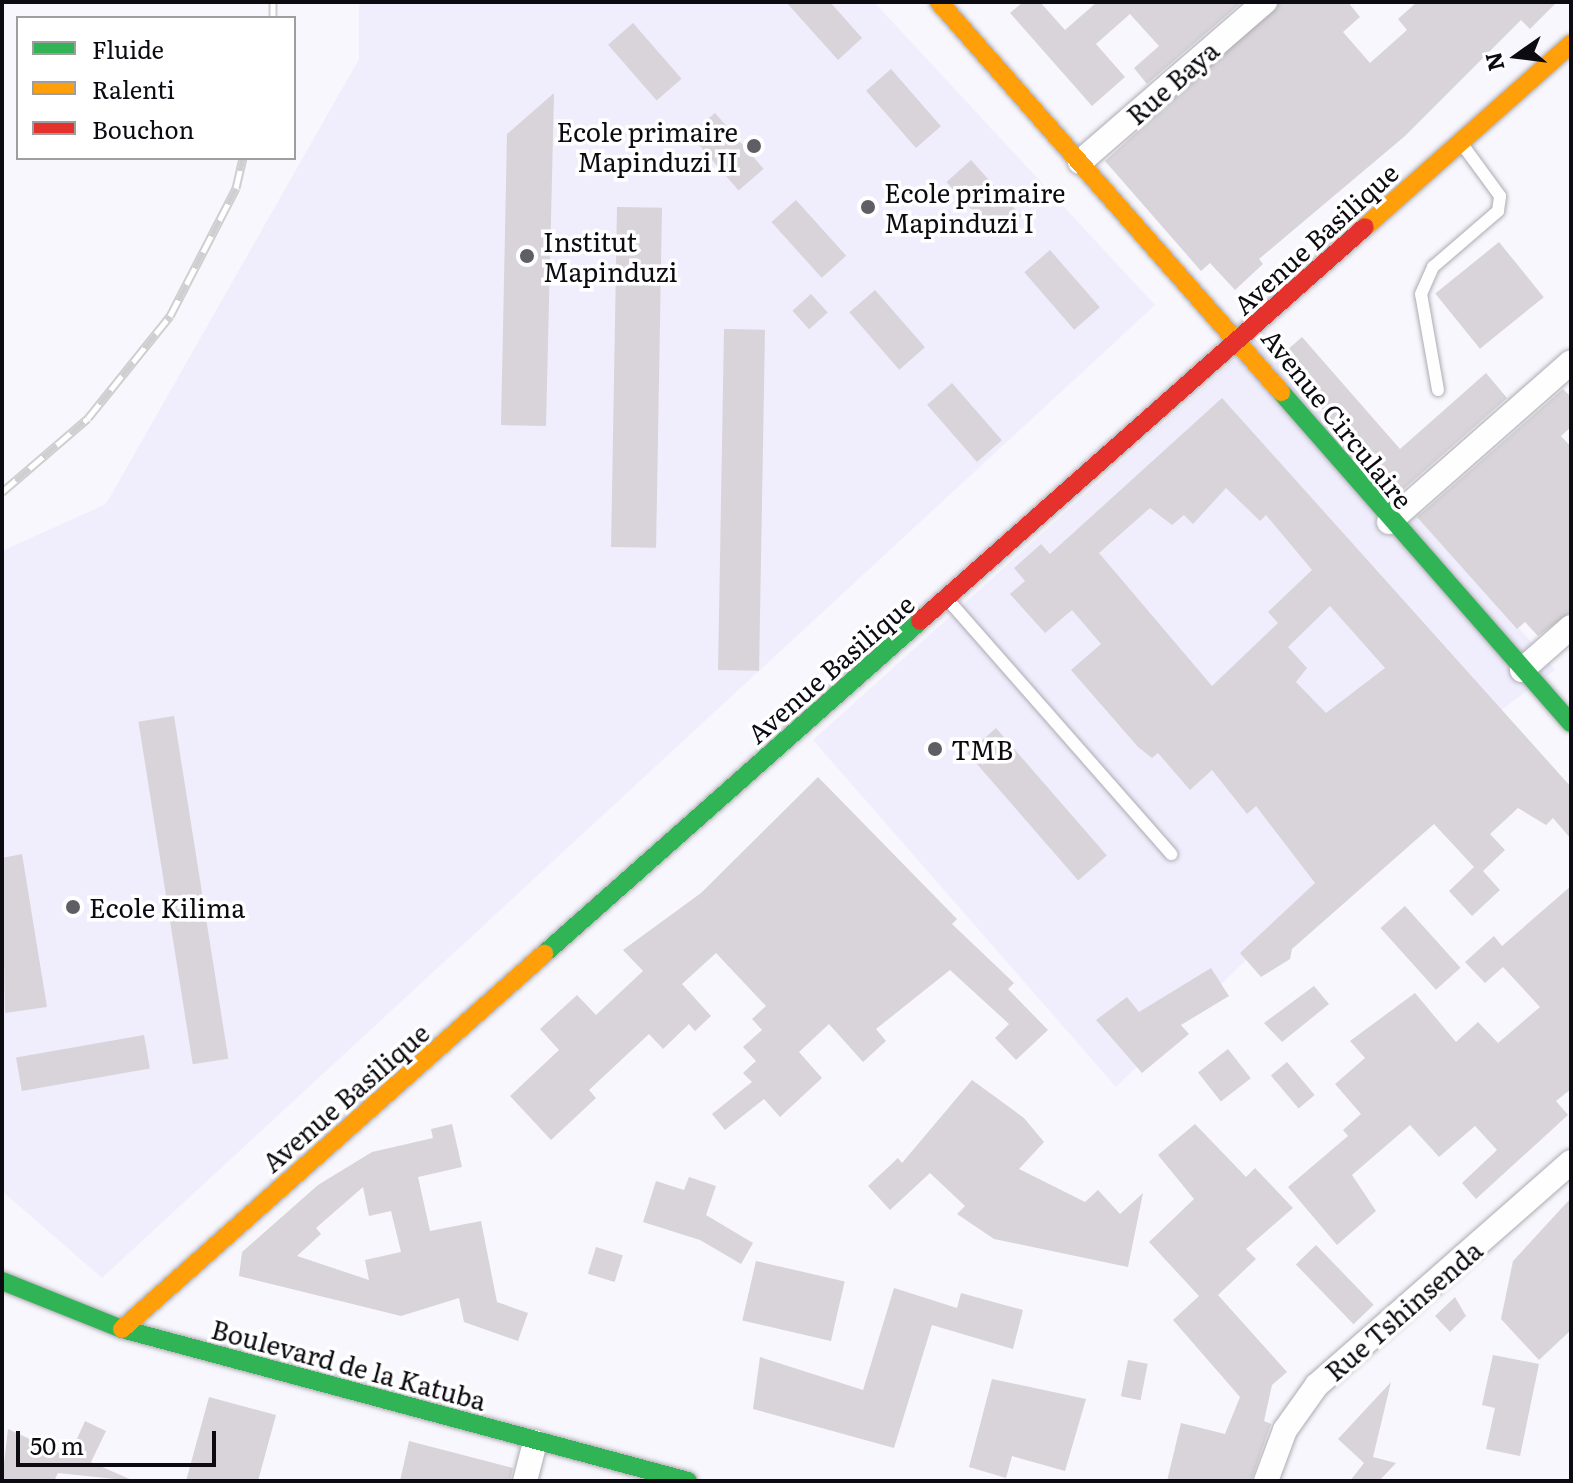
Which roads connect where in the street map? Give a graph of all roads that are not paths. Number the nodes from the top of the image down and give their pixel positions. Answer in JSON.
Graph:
{"nodes":[{"id":1,"x":1265,"y":2,"type":"edge"},
{"id":2,"x":947,"y":5,"type":"edge"},
{"id":3,"x":1571,"y":44,"type":"edge"},
{"id":4,"x":1461,"y":142,"type":"junction"},
{"id":5,"x":1080,"y":162,"type":"junction"},
{"id":6,"x":1240,"y":340,"type":"junction"},
{"id":7,"x":1571,"y":362,"type":"edge"},
{"id":8,"x":1438,"y":390,"type":"dead end"},
{"id":9,"x":1389,"y":522,"type":"junction"},
{"id":10,"x":947,"y":599,"type":"junction"},
{"id":11,"x":1571,"y":627,"type":"edge"},
{"id":12,"x":1522,"y":670,"type":"junction"},
{"id":13,"x":1571,"y":723,"type":"edge"},
{"id":14,"x":1171,"y":854,"type":"dead end"},
{"id":15,"x":1571,"y":1162,"type":"edge"},
{"id":16,"x":2,"y":1281,"type":"edge"},
{"id":17,"x":122,"y":1329,"type":"junction"},
{"id":18,"x":535,"y":1442,"type":"junction"},
{"id":19,"x":525,"y":1481,"type":"edge"},
{"id":20,"x":688,"y":1481,"type":"edge"},
{"id":21,"x":1266,"y":1481,"type":"edge"}],
"edges":[{"from":1,"to":5,"type":"street","name":"Rue Baya"},
{"from":2,"to":5,"type":"street","name":"Avenue Circulaire"},
{"from":3,"to":4,"type":"street","name":"Avenue Basilique"},
{"from":4,"to":6,"type":"street","name":"Avenue Basilique"},
{"from":4,"to":8,"type":"lane"},
{"from":5,"to":6,"type":"street","name":"Avenue Circulaire"},
{"from":6,"to":9,"type":"street","name":"Avenue Circulaire"},
{"from":6,"to":10,"type":"street","name":"Avenue Basilique"},
{"from":7,"to":9,"type":"street"},
{"from":9,"to":12,"type":"street","name":"Avenue Circulaire"},
{"from":10,"to":14,"type":"lane"},
{"from":10,"to":17,"type":"street","name":"Avenue Basilique"},
{"from":11,"to":12,"type":"street"},
{"from":12,"to":13,"type":"street","name":"Avenue Circulaire"},
{"from":15,"to":21,"type":"street","name":"Rue Tshinsenda"},
{"from":16,"to":17,"type":"street","name":"Boulevard de la Katuba"},
{"from":17,"to":18,"type":"street","name":"Boulevard de la Katuba"},
{"from":18,"to":19,"type":"street"},
{"from":18,"to":20,"type":"street","name":"Boulevard de la Katuba"}]}
